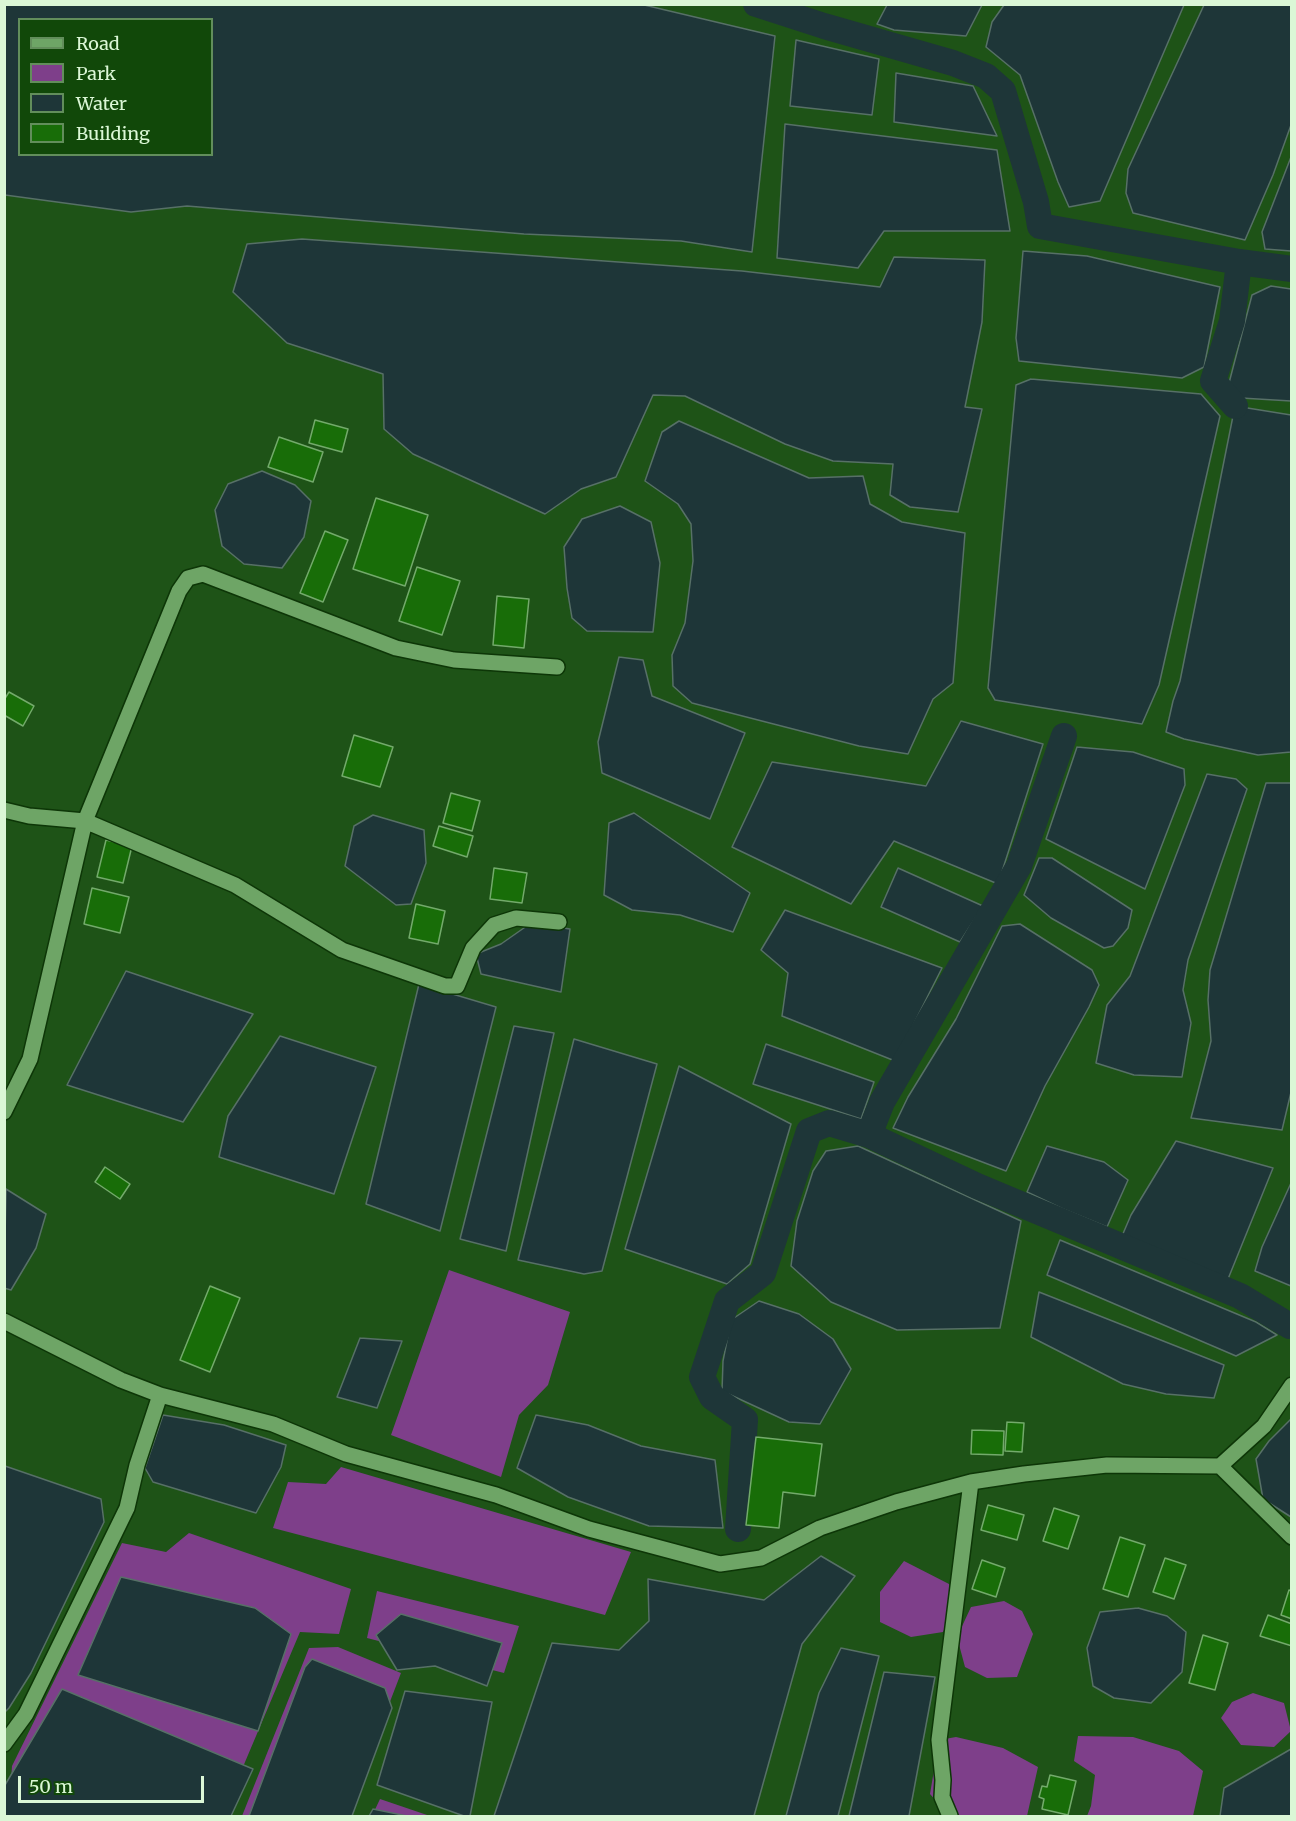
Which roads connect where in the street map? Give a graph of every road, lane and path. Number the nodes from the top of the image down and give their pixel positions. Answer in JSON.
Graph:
{"nodes":[{"id":1,"x":557,"y":667,"type":"dead end"},
{"id":2,"x":4,"y":810,"type":"edge"},
{"id":3,"x":85,"y":821,"type":"junction"},
{"id":4,"x":558,"y":922,"type":"dead end"},
{"id":5,"x":4,"y":1113,"type":"edge"},
{"id":6,"x":4,"y":1321,"type":"edge"},
{"id":7,"x":1292,"y":1385,"type":"edge"},
{"id":8,"x":160,"y":1395,"type":"junction"},
{"id":9,"x":1220,"y":1466,"type":"junction"},
{"id":10,"x":971,"y":1482,"type":"junction"},
{"id":11,"x":1292,"y":1537,"type":"edge"},
{"id":12,"x":4,"y":1744,"type":"edge"},
{"id":13,"x":950,"y":1816,"type":"edge"}],
"edges":[{"from":1,"to":3,"type":"street"},
{"from":2,"to":3,"type":"street"},
{"from":3,"to":4,"type":"street"},
{"from":3,"to":5,"type":"street"},
{"from":6,"to":8,"type":"street"},
{"from":7,"to":9,"type":"street"},
{"from":8,"to":10,"type":"street"},
{"from":8,"to":12,"type":"street"},
{"from":9,"to":10,"type":"street"},
{"from":9,"to":11,"type":"street"},
{"from":10,"to":13,"type":"street"}]}
